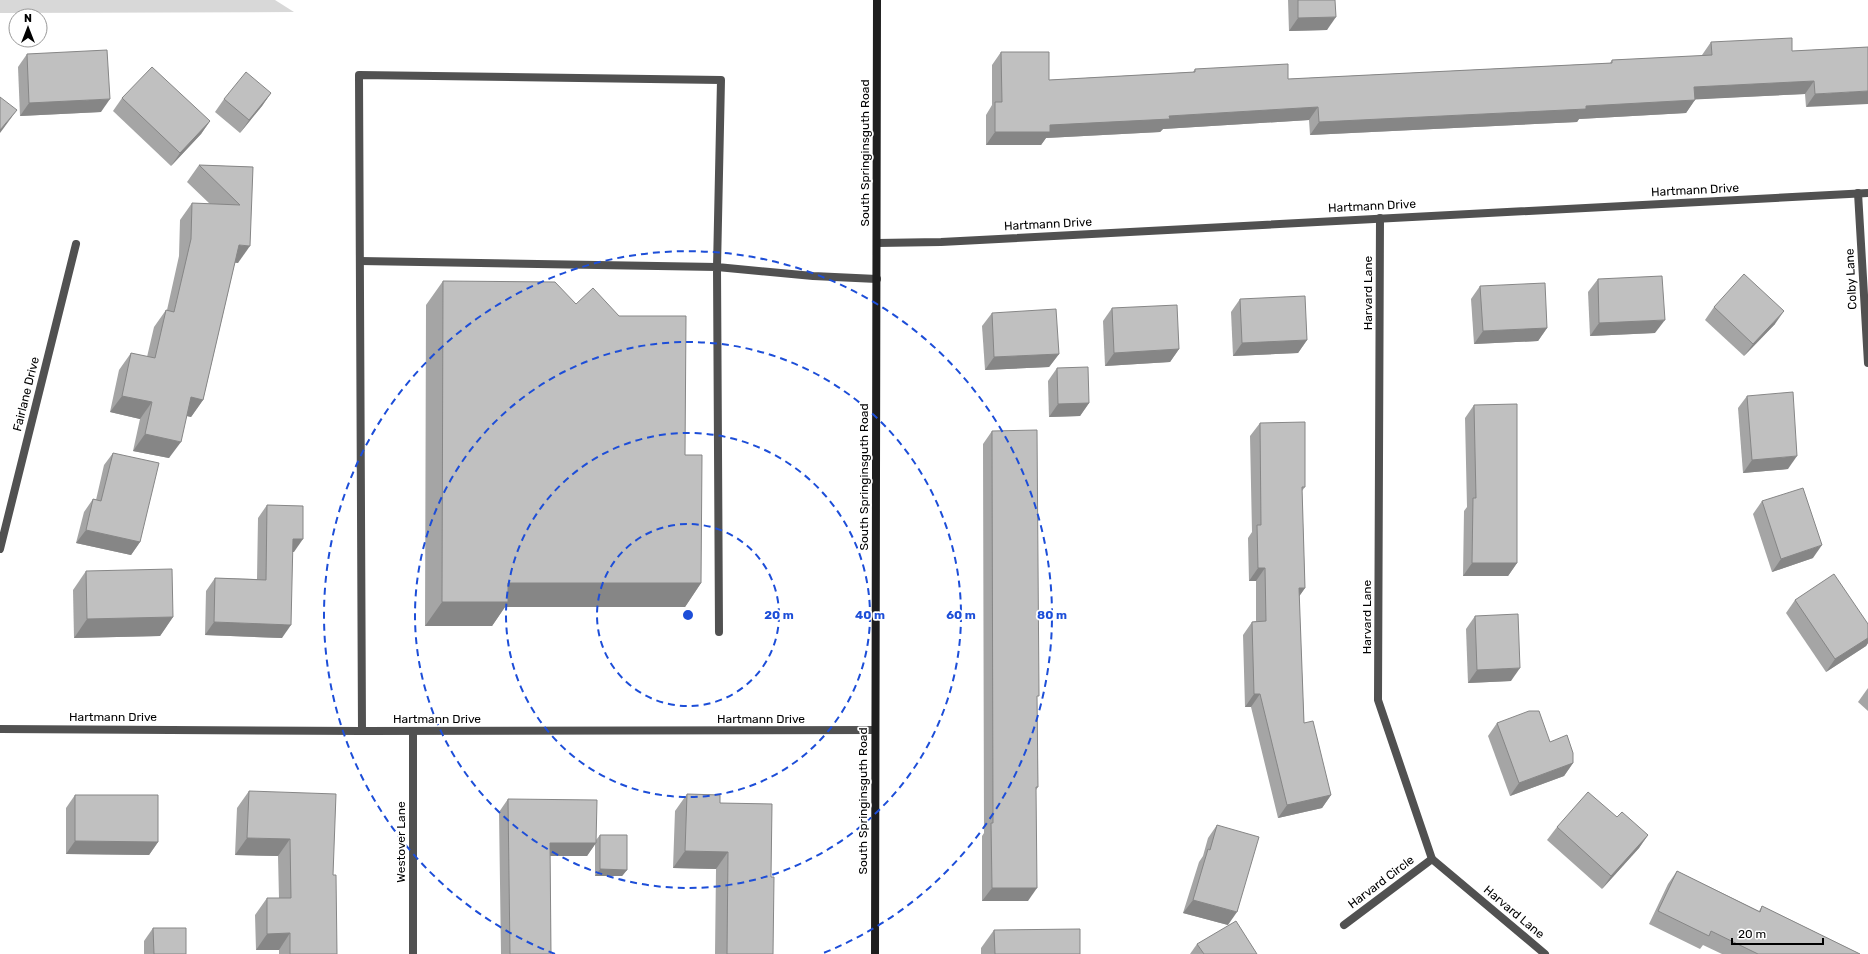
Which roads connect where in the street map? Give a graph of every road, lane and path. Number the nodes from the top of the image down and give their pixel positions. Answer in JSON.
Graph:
{"nodes":[{"id":1,"x":877,"y":0,"type":"edge"},
{"id":2,"x":1868,"y":193,"type":"edge"},
{"id":3,"x":1858,"y":194,"type":"junction"},
{"id":4,"x":1380,"y":218,"type":"junction"},
{"id":5,"x":877,"y":243,"type":"junction"},
{"id":6,"x":76,"y":244,"type":"dead end"},
{"id":7,"x":360,"y":261,"type":"junction"},
{"id":8,"x":718,"y":267,"type":"junction"},
{"id":9,"x":877,"y":279,"type":"junction"},
{"id":10,"x":1868,"y":363,"type":"edge"},
{"id":11,"x":0,"y":549,"type":"edge"},
{"id":12,"x":719,"y":632,"type":"dead end"},
{"id":13,"x":0,"y":729,"type":"edge"},
{"id":14,"x":875,"y":730,"type":"junction"},
{"id":15,"x":362,"y":731,"type":"junction"},
{"id":16,"x":413,"y":731,"type":"junction"},
{"id":17,"x":1432,"y":859,"type":"junction"},
{"id":18,"x":1344,"y":925,"type":"dead end"},
{"id":19,"x":413,"y":954,"type":"edge"},
{"id":20,"x":875,"y":954,"type":"edge"},
{"id":21,"x":1546,"y":954,"type":"edge"}],
"edges":[{"from":1,"to":5,"type":"street","name":"South Springinsguth Road"},
{"from":2,"to":3,"type":"street","name":"Hartmann Drive"},
{"from":3,"to":4,"type":"street","name":"Hartmann Drive"},
{"from":3,"to":10,"type":"street","name":"Colby Lane"},
{"from":4,"to":5,"type":"street","name":"Hartmann Drive"},
{"from":4,"to":17,"type":"street","name":"Harvard Lane"},
{"from":5,"to":9,"type":"street","name":"South Springinsguth Road"},
{"from":6,"to":11,"type":"street","name":"Fairlane Drive"},
{"from":7,"to":8,"type":"street"},
{"from":7,"to":8,"type":"street"},
{"from":7,"to":15,"type":"street"},
{"from":8,"to":9,"type":"street"},
{"from":8,"to":12,"type":"street"},
{"from":9,"to":14,"type":"street","name":"South Springinsguth Road"},
{"from":13,"to":15,"type":"street","name":"Hartmann Drive"},
{"from":14,"to":16,"type":"street","name":"Hartmann Drive"},
{"from":14,"to":20,"type":"street","name":"South Springinsguth Road"},
{"from":15,"to":16,"type":"street","name":"Hartmann Drive"},
{"from":16,"to":19,"type":"street","name":"Westover Lane"},
{"from":17,"to":18,"type":"street","name":"Harvard Circle"},
{"from":17,"to":21,"type":"street","name":"Harvard Lane"}]}
